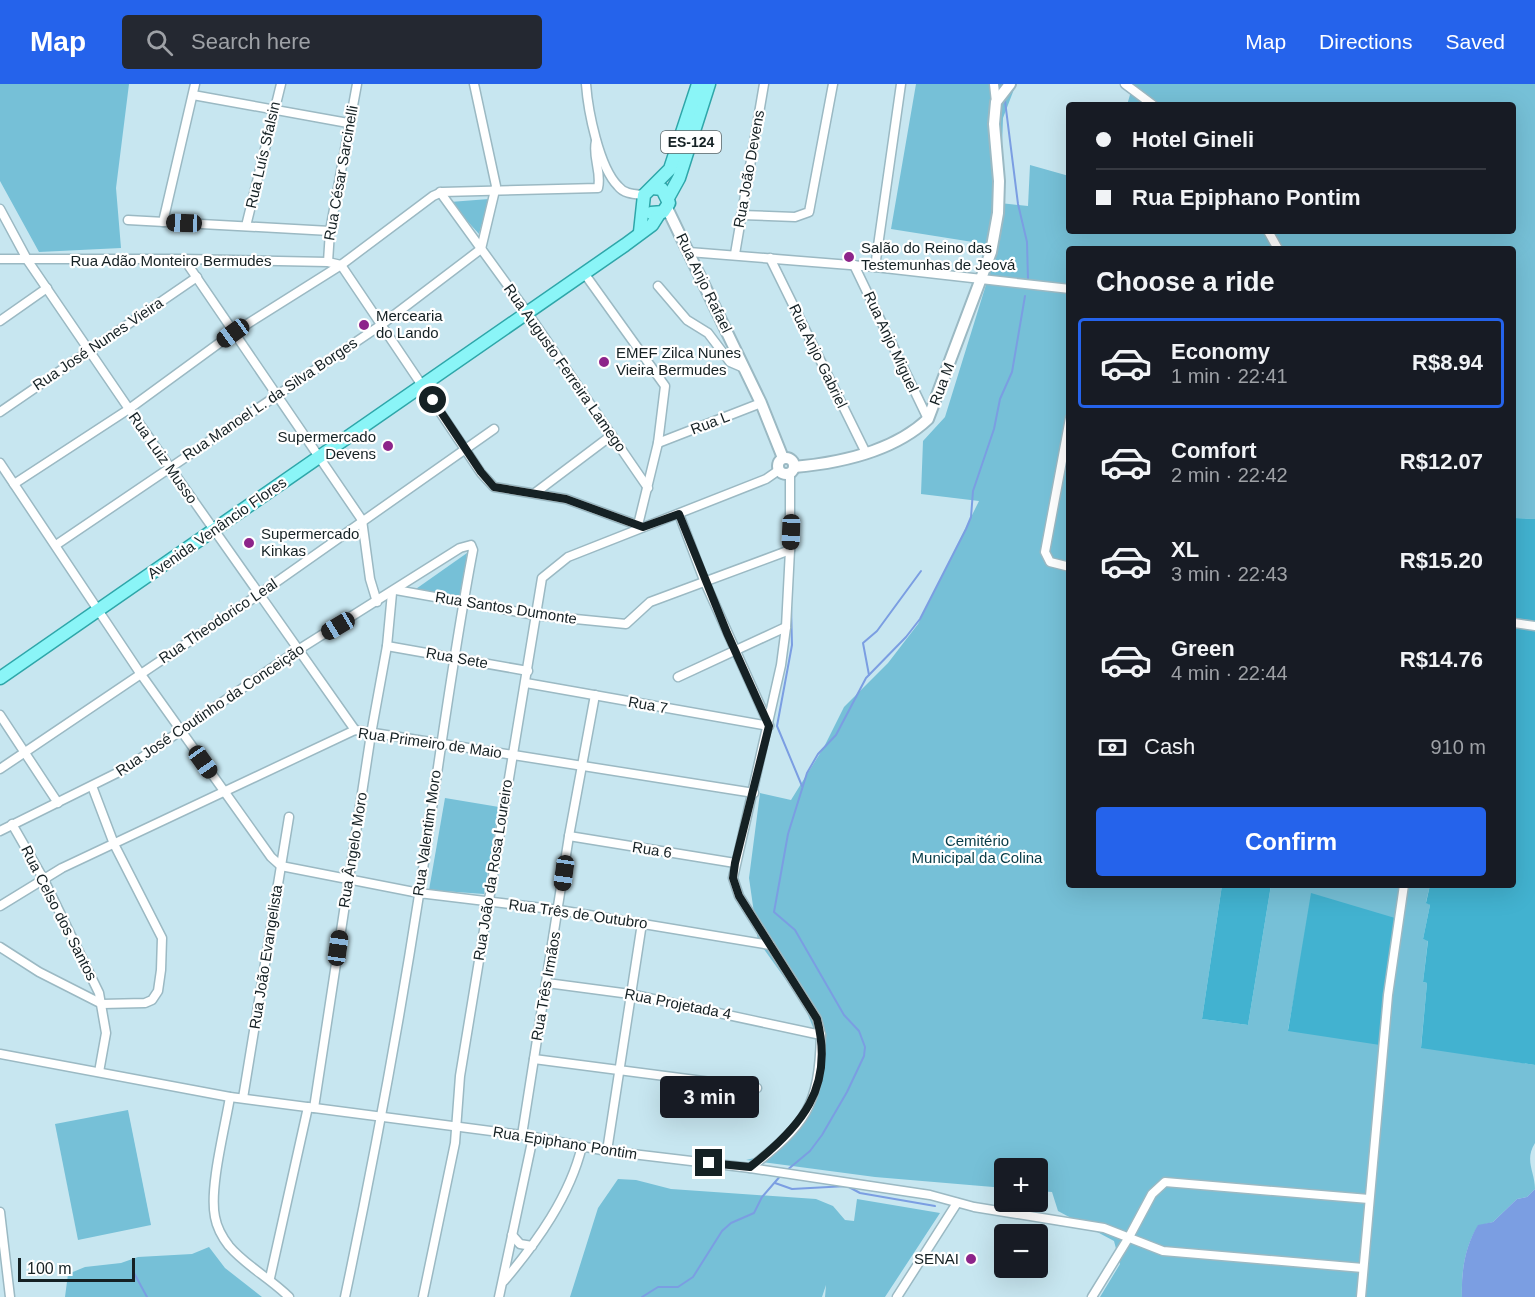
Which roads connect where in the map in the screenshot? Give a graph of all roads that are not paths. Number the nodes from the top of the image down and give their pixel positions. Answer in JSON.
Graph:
{"nodes":[{"id":1,"x":195,"y":84,"type":"edge"},
{"id":2,"x":281,"y":84,"type":"edge"},
{"id":3,"x":357,"y":84,"type":"edge"},
{"id":4,"x":474,"y":84,"type":"edge"},
{"id":5,"x":586,"y":84,"type":"edge"},
{"id":6,"x":698,"y":84,"type":"edge"},
{"id":7,"x":710,"y":84,"type":"edge"},
{"id":8,"x":764,"y":84,"type":"edge"},
{"id":9,"x":833,"y":84,"type":"edge"},
{"id":10,"x":899,"y":84,"type":"edge"},
{"id":11,"x":994,"y":84,"type":"edge"},
{"id":12,"x":1010,"y":84,"type":"edge"},
{"id":13,"x":1125,"y":84,"type":"edge"},
{"id":14,"x":192,"y":95,"type":"junction"},
{"id":15,"x":996,"y":102,"type":"junction"},
{"id":16,"x":1149,"y":102,"type":"edge"},
{"id":17,"x":273,"y":110,"type":"junction"},
{"id":18,"x":348,"y":123,"type":"junction"},
{"id":19,"x":596,"y":141,"type":"junction"},
{"id":20,"x":496,"y":191,"type":"junction"},
{"id":21,"x":440,"y":192,"type":"junction"},
{"id":22,"x":646,"y":194,"type":"junction"},
{"id":23,"x":665,"y":206,"type":"junction"},
{"id":24,"x":0,"y":209,"type":"edge"},
{"id":25,"x":741,"y":215,"type":"junction"},
{"id":26,"x":128,"y":220,"type":"dead end"},
{"id":27,"x":164,"y":222,"type":"junction"},
{"id":28,"x":246,"y":226,"type":"junction"},
{"id":29,"x":330,"y":231,"type":"junction"},
{"id":30,"x":640,"y":232,"type":"junction"},
{"id":31,"x":481,"y":249,"type":"junction"},
{"id":32,"x":689,"y":252,"type":"junction"},
{"id":33,"x":735,"y":254,"type":"junction"},
{"id":34,"x":770,"y":258,"type":"junction"},
{"id":35,"x":184,"y":259,"type":"junction"},
{"id":36,"x":0,"y":260,"type":"edge"},
{"id":37,"x":28,"y":261,"type":"junction"},
{"id":38,"x":328,"y":262,"type":"junction"},
{"id":39,"x":341,"y":265,"type":"junction"},
{"id":40,"x":854,"y":265,"type":"junction"},
{"id":41,"x":875,"y":267,"type":"junction"},
{"id":42,"x":584,"y":273,"type":"junction"},
{"id":43,"x":197,"y":277,"type":"junction"},
{"id":44,"x":979,"y":279,"type":"junction"},
{"id":45,"x":658,"y":286,"type":"dead end"},
{"id":46,"x":47,"y":288,"type":"junction"},
{"id":47,"x":1066,"y":289,"type":"edge"},
{"id":48,"x":527,"y":312,"type":"junction"},
{"id":49,"x":0,"y":321,"type":"edge"},
{"id":50,"x":381,"y":325,"type":"junction"},
{"id":51,"x":233,"y":333,"type":"junction"},
{"id":52,"x":90,"y":349,"type":"junction"},
{"id":53,"x":744,"y":368,"type":"junction"},
{"id":54,"x":422,"y":384,"type":"junction"},
{"id":55,"x":274,"y":394,"type":"junction"},
{"id":56,"x":761,"y":403,"type":"junction"},
{"id":57,"x":129,"y":409,"type":"junction"},
{"id":58,"x":0,"y":412,"type":"edge"},
{"id":59,"x":928,"y":419,"type":"junction"},
{"id":60,"x":494,"y":429,"type":"dead end"},
{"id":61,"x":612,"y":435,"type":"junction"},
{"id":62,"x":1066,"y":439,"type":"edge"},
{"id":63,"x":658,"y":443,"type":"junction"},
{"id":64,"x":466,"y":449,"type":"junction"},
{"id":65,"x":866,"y":453,"type":"junction"},
{"id":66,"x":318,"y":456,"type":"junction"},
{"id":67,"x":0,"y":463,"type":"edge"},
{"id":68,"x":170,"y":468,"type":"junction"},
{"id":69,"x":788,"y":470,"type":"junction"},
{"id":70,"x":14,"y":484,"type":"junction"},
{"id":71,"x":648,"y":488,"type":"junction"},
{"id":72,"x":535,"y":493,"type":"junction"},
{"id":73,"x":679,"y":514,"type":"junction"},
{"id":74,"x":362,"y":520,"type":"junction"},
{"id":75,"x":640,"y":526,"type":"junction"},
{"id":76,"x":214,"y":532,"type":"junction"},
{"id":77,"x":56,"y":545,"type":"junction"},
{"id":78,"x":473,"y":550,"type":"joint"},
{"id":79,"x":790,"y":550,"type":"junction"},
{"id":80,"x":1066,"y":566,"type":"edge"},
{"id":81,"x":704,"y":580,"type":"junction"},
{"id":82,"x":394,"y":592,"type":"junction"},
{"id":83,"x":258,"y":595,"type":"junction"},
{"id":84,"x":377,"y":602,"type":"junction"},
{"id":85,"x":463,"y":602,"type":"junction"},
{"id":86,"x":98,"y":610,"type":"junction"},
{"id":87,"x":535,"y":615,"type":"junction"},
{"id":88,"x":1516,"y":623,"type":"edge"},
{"id":89,"x":1535,"y":626,"type":"edge"},
{"id":90,"x":786,"y":627,"type":"junction"},
{"id":91,"x":387,"y":646,"type":"junction"},
{"id":92,"x":298,"y":650,"type":"junction"},
{"id":93,"x":734,"y":650,"type":"junction"},
{"id":94,"x":456,"y":657,"type":"junction"},
{"id":95,"x":528,"y":671,"type":"junction"},
{"id":96,"x":140,"y":673,"type":"junction"},
{"id":97,"x":678,"y":677,"type":"dead end"},
{"id":98,"x":0,"y":678,"type":"edge"},
{"id":99,"x":526,"y":683,"type":"junction"},
{"id":100,"x":595,"y":695,"type":"junction"},
{"id":101,"x":0,"y":715,"type":"edge"},
{"id":102,"x":769,"y":726,"type":"junction"},
{"id":103,"x":355,"y":730,"type":"junction"},
{"id":104,"x":182,"y":732,"type":"junction"},
{"id":105,"x":370,"y":734,"type":"junction"},
{"id":106,"x":440,"y":743,"type":"junction"},
{"id":107,"x":25,"y":752,"type":"junction"},
{"id":108,"x":511,"y":753,"type":"junction"},
{"id":109,"x":583,"y":765,"type":"junction"},
{"id":110,"x":0,"y":769,"type":"edge"},
{"id":111,"x":92,"y":786,"type":"junction"},
{"id":112,"x":225,"y":793,"type":"junction"},
{"id":113,"x":754,"y":793,"type":"junction"},
{"id":114,"x":58,"y":803,"type":"junction"},
{"id":115,"x":289,"y":817,"type":"dead end"},
{"id":116,"x":12,"y":824,"type":"junction"},
{"id":117,"x":0,"y":831,"type":"edge"},
{"id":118,"x":569,"y":837,"type":"junction"},
{"id":119,"x":114,"y":844,"type":"junction"},
{"id":120,"x":735,"y":863,"type":"junction"},
{"id":121,"x":280,"y":866,"type":"junction"},
{"id":122,"x":43,"y":878,"type":"junction"},
{"id":123,"x":348,"y":880,"type":"junction"},
{"id":124,"x":1404,"y":888,"type":"edge"},
{"id":125,"x":419,"y":893,"type":"junction"},
{"id":126,"x":488,"y":902,"type":"junction"},
{"id":127,"x":0,"y":906,"type":"edge"},
{"id":128,"x":559,"y":910,"type":"junction"},
{"id":129,"x":642,"y":923,"type":"junction"},
{"id":130,"x":770,"y":945,"type":"junction"},
{"id":131,"x":0,"y":947,"type":"edge"},
{"id":132,"x":547,"y":983,"type":"junction"},
{"id":133,"x":630,"y":994,"type":"junction"},
{"id":134,"x":102,"y":1004,"type":"junction"},
{"id":135,"x":821,"y":1035,"type":"junction"},
{"id":136,"x":0,"y":1054,"type":"edge"},
{"id":137,"x":534,"y":1059,"type":"junction"},
{"id":138,"x":99,"y":1072,"type":"junction"},
{"id":139,"x":618,"y":1072,"type":"junction"},
{"id":140,"x":756,"y":1088,"type":"dead end"},
{"id":141,"x":230,"y":1097,"type":"junction"},
{"id":142,"x":243,"y":1098,"type":"junction"},
{"id":143,"x":311,"y":1108,"type":"junction"},
{"id":144,"x":383,"y":1116,"type":"junction"},
{"id":145,"x":456,"y":1126,"type":"junction"},
{"id":146,"x":522,"y":1136,"type":"junction"},
{"id":147,"x":533,"y":1137,"type":"junction"},
{"id":148,"x":582,"y":1146,"type":"junction"},
{"id":149,"x":607,"y":1151,"type":"junction"},
{"id":150,"x":750,"y":1167,"type":"junction"},
{"id":151,"x":1369,"y":1199,"type":"junction"},
{"id":152,"x":957,"y":1203,"type":"junction"},
{"id":153,"x":0,"y":1212,"type":"edge"},
{"id":154,"x":512,"y":1235,"type":"junction"},
{"id":155,"x":1129,"y":1237,"type":"junction"},
{"id":156,"x":532,"y":1246,"type":"junction"},
{"id":157,"x":1363,"y":1268,"type":"junction"},
{"id":158,"x":3,"y":1276,"type":"edge"},
{"id":159,"x":270,"y":1278,"type":"junction"},
{"id":160,"x":502,"y":1284,"type":"junction"},
{"id":161,"x":10,"y":1297,"type":"edge"},
{"id":162,"x":289,"y":1297,"type":"edge"},
{"id":163,"x":345,"y":1297,"type":"edge"},
{"id":164,"x":423,"y":1297,"type":"edge"},
{"id":165,"x":499,"y":1297,"type":"edge"},
{"id":166,"x":897,"y":1297,"type":"edge"},
{"id":167,"x":1092,"y":1297,"type":"edge"},
{"id":168,"x":1361,"y":1297,"type":"edge"}],
"edges":[{"from":1,"to":14,"type":"street"},
{"from":2,"to":17,"type":"street","name":"Rua Luís Sfalsin"},
{"from":3,"to":18,"type":"street","name":"Rua César Sarcinelli"},
{"from":4,"to":20,"type":"street"},
{"from":5,"to":19,"type":"street"},
{"from":6,"to":22,"type":"main road","number":"ES-124"},
{"from":7,"to":23,"type":"main road","name":"Avenida Venâncio Flores","number":"ES-124"},
{"from":8,"to":25,"type":"street","name":"Rua João Devens"},
{"from":9,"to":25,"type":"street"},
{"from":10,"to":41,"type":"street"},
{"from":11,"to":15,"type":"street"},
{"from":12,"to":15,"type":"street"},
{"from":13,"to":16,"type":"street"},
{"from":14,"to":17,"type":"street"},
{"from":14,"to":27,"type":"street"},
{"from":15,"to":44,"type":"street","name":"Rua M"},
{"from":17,"to":18,"type":"street"},
{"from":17,"to":28,"type":"street","name":"Rua Luís Sfalsin"},
{"from":18,"to":29,"type":"street","name":"Rua César Sarcinelli"},
{"from":19,"to":20,"type":"street"},
{"from":19,"to":22,"type":"street"},
{"from":20,"to":21,"type":"street"},
{"from":20,"to":31,"type":"street"},
{"from":21,"to":31,"type":"street","name":"Rua Augusto Ferreira Lamego"},
{"from":21,"to":39,"type":"street"},
{"from":22,"to":23,"type":"main road"},
{"from":22,"to":23,"type":"main road"},
{"from":22,"to":30,"type":"main road"},
{"from":23,"to":30,"type":"main road","name":"Avenida Venâncio Flores","number":"ES-124"},
{"from":23,"to":32,"type":"street","name":"Rua Anjo Rafael"},
{"from":24,"to":37,"type":"street","name":"Rua Luiz Musso"},
{"from":25,"to":33,"type":"street","name":"Rua João Devens"},
{"from":26,"to":27,"type":"street"},
{"from":27,"to":28,"type":"street"},
{"from":28,"to":29,"type":"street"},
{"from":29,"to":38,"type":"street","name":"Rua César Sarcinelli"},
{"from":30,"to":42,"type":"main road","name":"Avenida Venâncio Flores","number":"ES-124"},
{"from":31,"to":48,"type":"street","name":"Rua Augusto Ferreira Lamego"},
{"from":31,"to":50,"type":"street","name":"Rua Manoel L. da Silva Borges"},
{"from":32,"to":33,"type":"street"},
{"from":32,"to":53,"type":"street","name":"Rua Anjo Rafael"},
{"from":33,"to":34,"type":"street"},
{"from":34,"to":40,"type":"street"},
{"from":34,"to":65,"type":"street","name":"Rua Anjo Gabriel"},
{"from":35,"to":37,"type":"street","name":"Rua Adão Monteiro Bermudes"},
{"from":35,"to":38,"type":"street","name":"Rua Adão Monteiro Bermudes"},
{"from":35,"to":43,"type":"street"},
{"from":36,"to":37,"type":"street","name":"Rua Adão Monteiro Bermudes"},
{"from":37,"to":46,"type":"street","name":"Rua Luiz Musso"},
{"from":38,"to":39,"type":"street","name":"Rua Adão Monteiro Bermudes"},
{"from":39,"to":50,"type":"street"},
{"from":39,"to":51,"type":"street"},
{"from":40,"to":41,"type":"street"},
{"from":40,"to":59,"type":"street","name":"Rua Anjo Miguel"},
{"from":41,"to":44,"type":"street"},
{"from":42,"to":48,"type":"main road","name":"Avenida Venâncio Flores","number":"ES-124"},
{"from":42,"to":63,"type":"street"},
{"from":43,"to":51,"type":"street"},
{"from":43,"to":52,"type":"street","name":"Rua José Nunes Vieira"},
{"from":44,"to":47,"type":"street"},
{"from":44,"to":59,"type":"street","name":"Rua M"},
{"from":45,"to":53,"type":"street"},
{"from":46,"to":49,"type":"street"},
{"from":46,"to":52,"type":"street","name":"Rua Luiz Musso"},
{"from":48,"to":54,"type":"main road","name":"Avenida Venâncio Flores","number":"ES-124"},
{"from":48,"to":61,"type":"street","name":"Rua Augusto Ferreira Lamego"},
{"from":50,"to":54,"type":"street"},
{"from":50,"to":55,"type":"street","name":"Rua Manoel L. da Silva Borges"},
{"from":51,"to":55,"type":"street"},
{"from":51,"to":57,"type":"street"},
{"from":52,"to":57,"type":"street","name":"Rua Luiz Musso"},
{"from":52,"to":58,"type":"street","name":"Rua José Nunes Vieira"},
{"from":53,"to":56,"type":"street","name":"Rua Anjo Rafael"},
{"from":54,"to":64,"type":"street"},
{"from":54,"to":66,"type":"main road","name":"Avenida Venâncio Flores","number":"ES-124"},
{"from":55,"to":66,"type":"street"},
{"from":55,"to":68,"type":"street","name":"Rua Manoel L. da Silva Borges"},
{"from":56,"to":63,"type":"street","name":"Rua L"},
{"from":56,"to":69,"type":"street","name":"Rua Anjo Rafael"},
{"from":57,"to":68,"type":"street","name":"Rua Luiz Musso"},
{"from":57,"to":70,"type":"street"},
{"from":59,"to":65,"type":"street","name":"Rua M"},
{"from":60,"to":64,"type":"street","name":"Rua Theodorico Leal"},
{"from":61,"to":71,"type":"street","name":"Rua Augusto Ferreira Lamego"},
{"from":61,"to":72,"type":"street"},
{"from":62,"to":80,"type":"street"},
{"from":63,"to":71,"type":"street"},
{"from":64,"to":72,"type":"street"},
{"from":64,"to":74,"type":"street","name":"Rua Theodorico Leal"},
{"from":65,"to":69,"type":"street","name":"Rua M"},
{"from":66,"to":74,"type":"street"},
{"from":66,"to":76,"type":"main road","name":"Avenida Venâncio Flores","number":"ES-124"},
{"from":67,"to":70,"type":"street"},
{"from":68,"to":76,"type":"street","name":"Rua Luiz Musso"},
{"from":68,"to":77,"type":"street","name":"Rua Manoel L. da Silva Borges"},
{"from":69,"to":73,"type":"street","name":"Rua João da Rosa Loureiro"},
{"from":69,"to":79,"type":"street"},
{"from":70,"to":77,"type":"street"},
{"from":71,"to":75,"type":"street"},
{"from":72,"to":75,"type":"street"},
{"from":73,"to":75,"type":"street","name":"Rua João da Rosa Loureiro"},
{"from":73,"to":81,"type":"street"},
{"from":74,"to":83,"type":"street","name":"Rua Theodorico Leal"},
{"from":74,"to":84,"type":"street"},
{"from":75,"to":87,"type":"street","name":"Rua João da Rosa Loureiro"},
{"from":76,"to":83,"type":"street","name":"Rua Luiz Musso"},
{"from":76,"to":86,"type":"main road","name":"Avenida Venâncio Flores","number":"ES-124"},
{"from":77,"to":86,"type":"street"},
{"from":78,"to":82,"type":"street","name":"Rua José Coutinho da Conceição"},
{"from":78,"to":85,"type":"street","name":"Rua Valentim Moro"},
{"from":79,"to":81,"type":"street"},
{"from":79,"to":90,"type":"street"},
{"from":81,"to":87,"type":"street","name":"Rua Santos Dumonte"},
{"from":81,"to":93,"type":"street"},
{"from":82,"to":84,"type":"street","name":"Rua José Coutinho da Conceição"},
{"from":82,"to":85,"type":"street","name":"Rua Santos Dumonte"},
{"from":82,"to":91,"type":"street","name":"Rua Ângelo Moro"},
{"from":83,"to":92,"type":"street","name":"Rua Luiz Musso"},
{"from":83,"to":96,"type":"street","name":"Rua Theodorico Leal"},
{"from":84,"to":92,"type":"street","name":"Rua José Coutinho da Conceição"},
{"from":85,"to":87,"type":"street","name":"Rua Santos Dumonte"},
{"from":85,"to":94,"type":"street","name":"Rua Valentim Moro"},
{"from":86,"to":96,"type":"street"},
{"from":86,"to":98,"type":"main road","name":"Avenida Venâncio Flores","number":"ES-124"},
{"from":87,"to":95,"type":"street","name":"Rua João da Rosa Loureiro"},
{"from":88,"to":89,"type":"street"},
{"from":90,"to":93,"type":"street"},
{"from":90,"to":102,"type":"street"},
{"from":91,"to":94,"type":"street","name":"Rua Sete"},
{"from":91,"to":105,"type":"street","name":"Rua Ângelo Moro"},
{"from":92,"to":103,"type":"street","name":"Rua Luiz Musso"},
{"from":92,"to":104,"type":"street","name":"Rua José Coutinho da Conceição"},
{"from":93,"to":97,"type":"street"},
{"from":93,"to":102,"type":"street"},
{"from":94,"to":95,"type":"street","name":"Rua Sete"},
{"from":94,"to":106,"type":"street","name":"Rua Valentim Moro"},
{"from":95,"to":99,"type":"street","name":"Rua João da Rosa Loureiro"},
{"from":96,"to":104,"type":"street"},
{"from":96,"to":107,"type":"street","name":"Rua Theodorico Leal"},
{"from":99,"to":100,"type":"street","name":"Rua 7"},
{"from":99,"to":108,"type":"street","name":"Rua João da Rosa Loureiro"},
{"from":100,"to":102,"type":"street","name":"Rua 7"},
{"from":100,"to":109,"type":"street","name":"Rua Três Irmãos"},
{"from":101,"to":107,"type":"street"},
{"from":102,"to":113,"type":"street"},
{"from":103,"to":105,"type":"street","name":"Rua Primeiro de Maio"},
{"from":103,"to":112,"type":"street","name":"Rua Primeiro de Maio"},
{"from":104,"to":111,"type":"street","name":"Rua José Coutinho da Conceição"},
{"from":104,"to":112,"type":"street"},
{"from":105,"to":106,"type":"street","name":"Rua Primeiro de Maio"},
{"from":105,"to":123,"type":"street","name":"Rua Ângelo Moro"},
{"from":106,"to":108,"type":"street","name":"Rua Primeiro de Maio"},
{"from":106,"to":125,"type":"street","name":"Rua Valentim Moro"},
{"from":107,"to":110,"type":"street","name":"Rua Theodorico Leal"},
{"from":107,"to":114,"type":"street"},
{"from":108,"to":109,"type":"street","name":"Rua Primeiro de Maio"},
{"from":108,"to":126,"type":"street","name":"Rua João da Rosa Loureiro"},
{"from":109,"to":113,"type":"street","name":"Rua Primeiro de Maio"},
{"from":109,"to":118,"type":"street","name":"Rua Três Irmãos"},
{"from":111,"to":114,"type":"street","name":"Rua José Coutinho da Conceição"},
{"from":111,"to":119,"type":"street"},
{"from":112,"to":119,"type":"street","name":"Rua Primeiro de Maio"},
{"from":112,"to":121,"type":"street"},
{"from":113,"to":120,"type":"street"},
{"from":114,"to":116,"type":"street","name":"Rua José Coutinho da Conceição"},
{"from":115,"to":121,"type":"street","name":"Rua João Evangelista"},
{"from":116,"to":117,"type":"street","name":"Rua José Coutinho da Conceição"},
{"from":116,"to":122,"type":"street","name":"Rua Celso dos Santos"},
{"from":118,"to":120,"type":"street","name":"Rua 6"},
{"from":118,"to":128,"type":"street","name":"Rua Três Irmãos"},
{"from":119,"to":122,"type":"street","name":"Rua Primeiro de Maio"},
{"from":119,"to":134,"type":"street"},
{"from":120,"to":130,"type":"street"},
{"from":121,"to":123,"type":"street","name":"Rua Três de Outubro"},
{"from":121,"to":142,"type":"street","name":"Rua João Evangelista"},
{"from":122,"to":127,"type":"street","name":"Rua Primeiro de Maio"},
{"from":122,"to":134,"type":"street","name":"Rua Celso dos Santos"},
{"from":123,"to":125,"type":"street","name":"Rua Três de Outubro"},
{"from":123,"to":143,"type":"street","name":"Rua Ângelo Moro"},
{"from":124,"to":151,"type":"street"},
{"from":125,"to":126,"type":"street","name":"Rua Três de Outubro"},
{"from":125,"to":144,"type":"street","name":"Rua Valentim Moro"},
{"from":126,"to":128,"type":"street","name":"Rua Três de Outubro"},
{"from":126,"to":145,"type":"street","name":"Rua João da Rosa Loureiro"},
{"from":128,"to":129,"type":"street","name":"Rua Três de Outubro"},
{"from":128,"to":132,"type":"street","name":"Rua Três Irmãos"},
{"from":129,"to":130,"type":"street","name":"Rua Três de Outubro"},
{"from":129,"to":133,"type":"street"},
{"from":130,"to":135,"type":"street"},
{"from":131,"to":134,"type":"street"},
{"from":132,"to":133,"type":"street","name":"Rua Projetada 4"},
{"from":132,"to":137,"type":"street","name":"Rua Três Irmãos"},
{"from":133,"to":135,"type":"street","name":"Rua Projetada 4"},
{"from":133,"to":139,"type":"street"},
{"from":134,"to":138,"type":"street","name":"Rua Celso dos Santos"},
{"from":135,"to":150,"type":"street"},
{"from":136,"to":138,"type":"street","name":"Rua Epiphano Pontim"},
{"from":137,"to":139,"type":"street"},
{"from":137,"to":146,"type":"street","name":"Rua Três Irmãos"},
{"from":138,"to":141,"type":"street","name":"Rua Epiphano Pontim"},
{"from":139,"to":140,"type":"street"},
{"from":139,"to":149,"type":"street"},
{"from":141,"to":142,"type":"street","name":"Rua Epiphano Pontim"},
{"from":141,"to":159,"type":"street"},
{"from":142,"to":143,"type":"street","name":"Rua Epiphano Pontim"},
{"from":143,"to":144,"type":"street","name":"Rua Epiphano Pontim"},
{"from":143,"to":159,"type":"street","name":"Rua Ângelo Moro"},
{"from":144,"to":145,"type":"street","name":"Rua Epiphano Pontim"},
{"from":144,"to":163,"type":"street","name":"Rua Valentim Moro"},
{"from":145,"to":146,"type":"street","name":"Rua Epiphano Pontim"},
{"from":145,"to":164,"type":"street","name":"Rua João da Rosa Loureiro"},
{"from":146,"to":147,"type":"street","name":"Rua Epiphano Pontim"},
{"from":147,"to":148,"type":"street","name":"Rua Epiphano Pontim"},
{"from":147,"to":154,"type":"street"},
{"from":148,"to":149,"type":"street","name":"Rua Epiphano Pontim"},
{"from":148,"to":156,"type":"street"},
{"from":149,"to":150,"type":"street","name":"Rua Epiphano Pontim"},
{"from":150,"to":152,"type":"street","name":"Rua Epiphano Pontim"},
{"from":151,"to":155,"type":"street"},
{"from":151,"to":157,"type":"street"},
{"from":152,"to":155,"type":"street","name":"Rua Epiphano Pontim"},
{"from":152,"to":166,"type":"street"},
{"from":153,"to":158,"type":"street"},
{"from":154,"to":156,"type":"street"},
{"from":154,"to":160,"type":"street"},
{"from":155,"to":157,"type":"street","name":"Rua Epiphano Pontim"},
{"from":155,"to":167,"type":"street"},
{"from":156,"to":160,"type":"street"},
{"from":157,"to":168,"type":"street"},
{"from":158,"to":161,"type":"street"},
{"from":159,"to":162,"type":"street"},
{"from":160,"to":165,"type":"street"}]}
